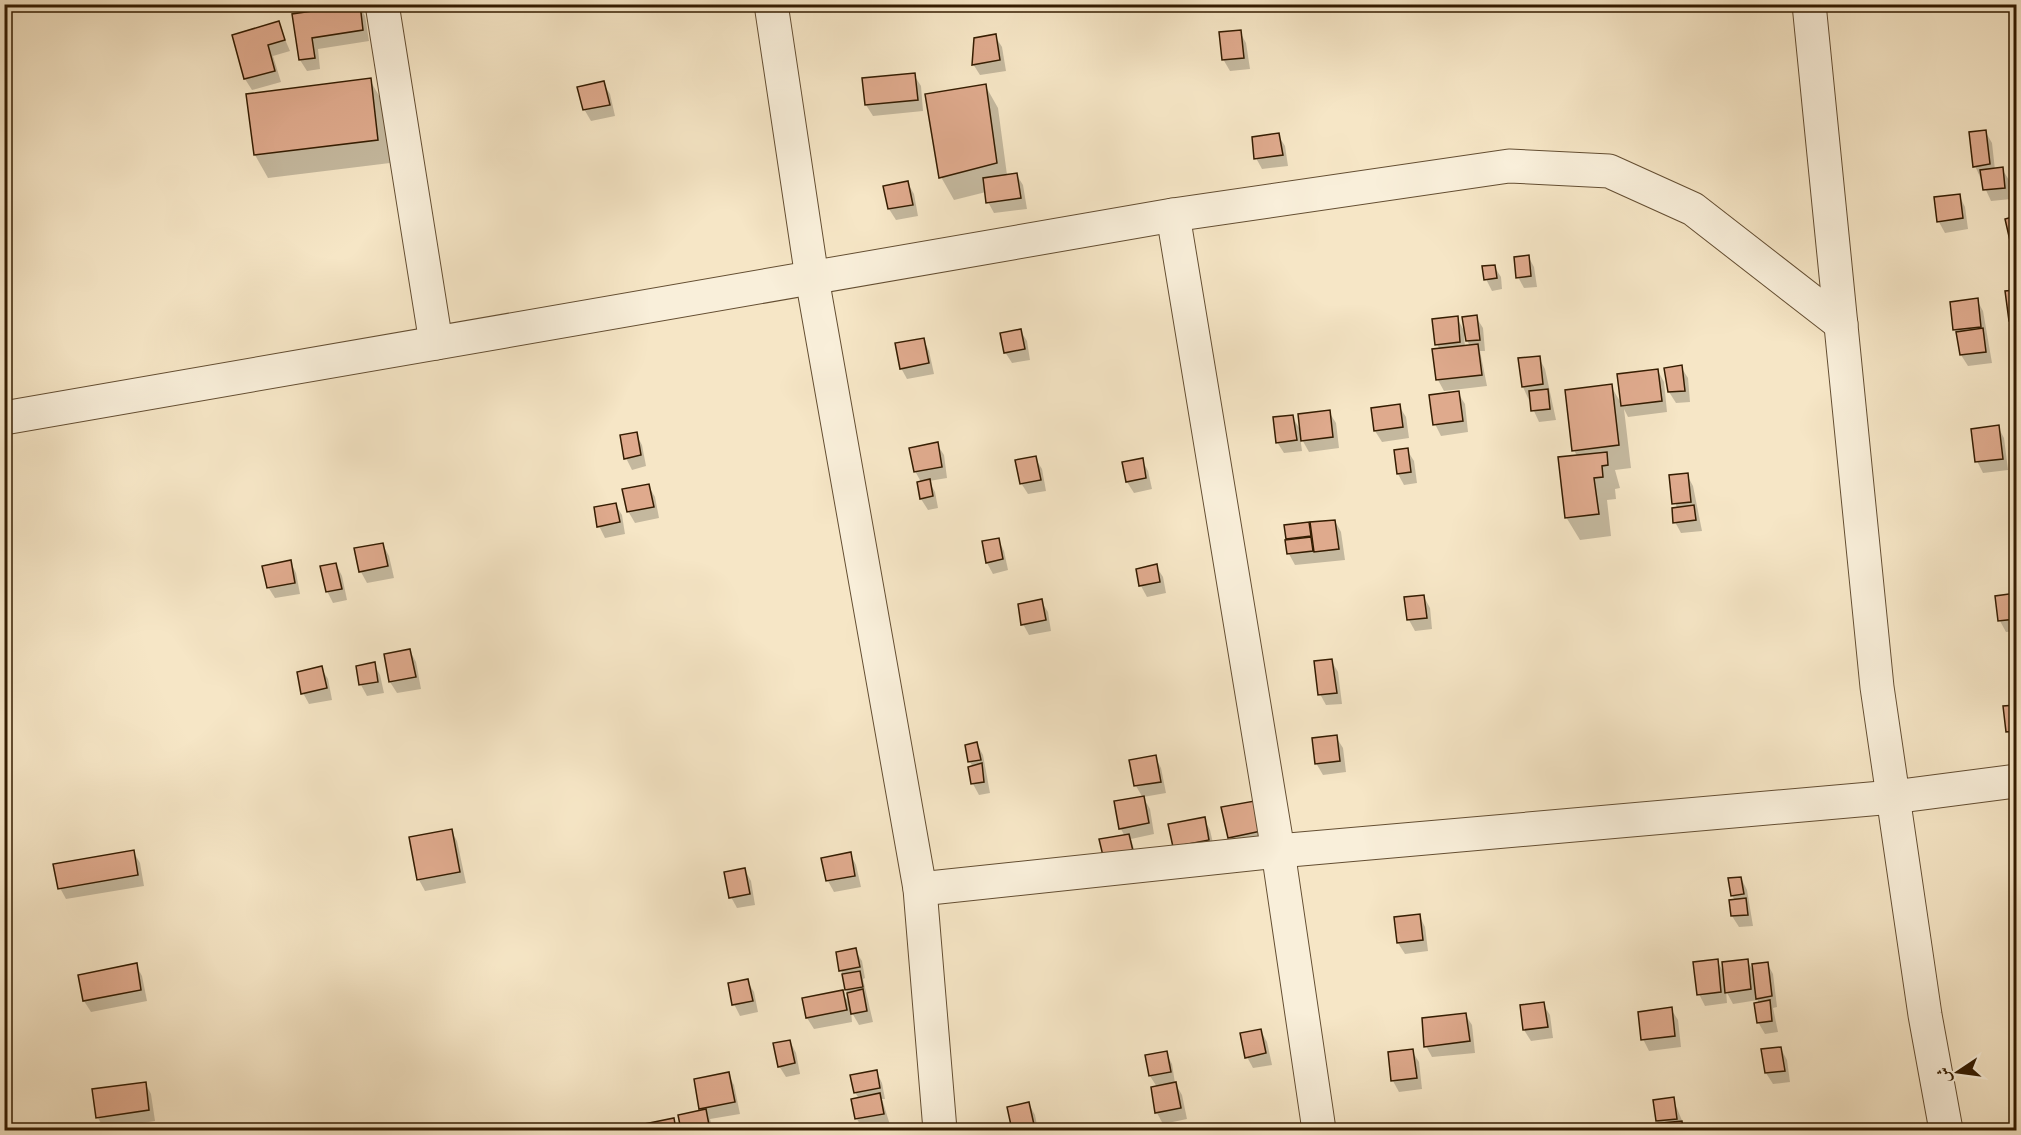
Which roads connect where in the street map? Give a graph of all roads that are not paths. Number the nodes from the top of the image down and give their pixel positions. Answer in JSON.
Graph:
{"nodes":[{"id":1,"x":382,"y":4,"type":"edge"},
{"id":2,"x":771,"y":4,"type":"edge"},
{"id":3,"x":1809,"y":4,"type":"edge"},
{"id":4,"x":1173,"y":215,"type":"junction"},
{"id":5,"x":812,"y":278,"type":"junction"},
{"id":6,"x":1840,"y":324,"type":"junction"},
{"id":7,"x":436,"y":343,"type":"junction"},
{"id":8,"x":4,"y":418,"type":"edge"},
{"id":9,"x":2016,"y":781,"type":"edge"},
{"id":10,"x":1893,"y":797,"type":"junction"},
{"id":11,"x":1278,"y":851,"type":"junction"},
{"id":12,"x":920,"y":889,"type":"junction"},
{"id":13,"x":940,"y":1131,"type":"edge"},
{"id":14,"x":1319,"y":1131,"type":"edge"},
{"id":15,"x":1946,"y":1131,"type":"edge"}],
"edges":[{"from":1,"to":7,"type":"street"},
{"from":2,"to":5,"type":"street"},
{"from":3,"to":6,"type":"street"},
{"from":4,"to":5,"type":"street"},
{"from":4,"to":6,"type":"street"},
{"from":4,"to":11,"type":"street"},
{"from":5,"to":7,"type":"street"},
{"from":5,"to":12,"type":"street"},
{"from":6,"to":10,"type":"street"},
{"from":7,"to":8,"type":"street"},
{"from":9,"to":10,"type":"street"},
{"from":10,"to":11,"type":"street"},
{"from":10,"to":15,"type":"street"},
{"from":11,"to":12,"type":"street"},
{"from":11,"to":14,"type":"street"},
{"from":12,"to":13,"type":"street"}]}
